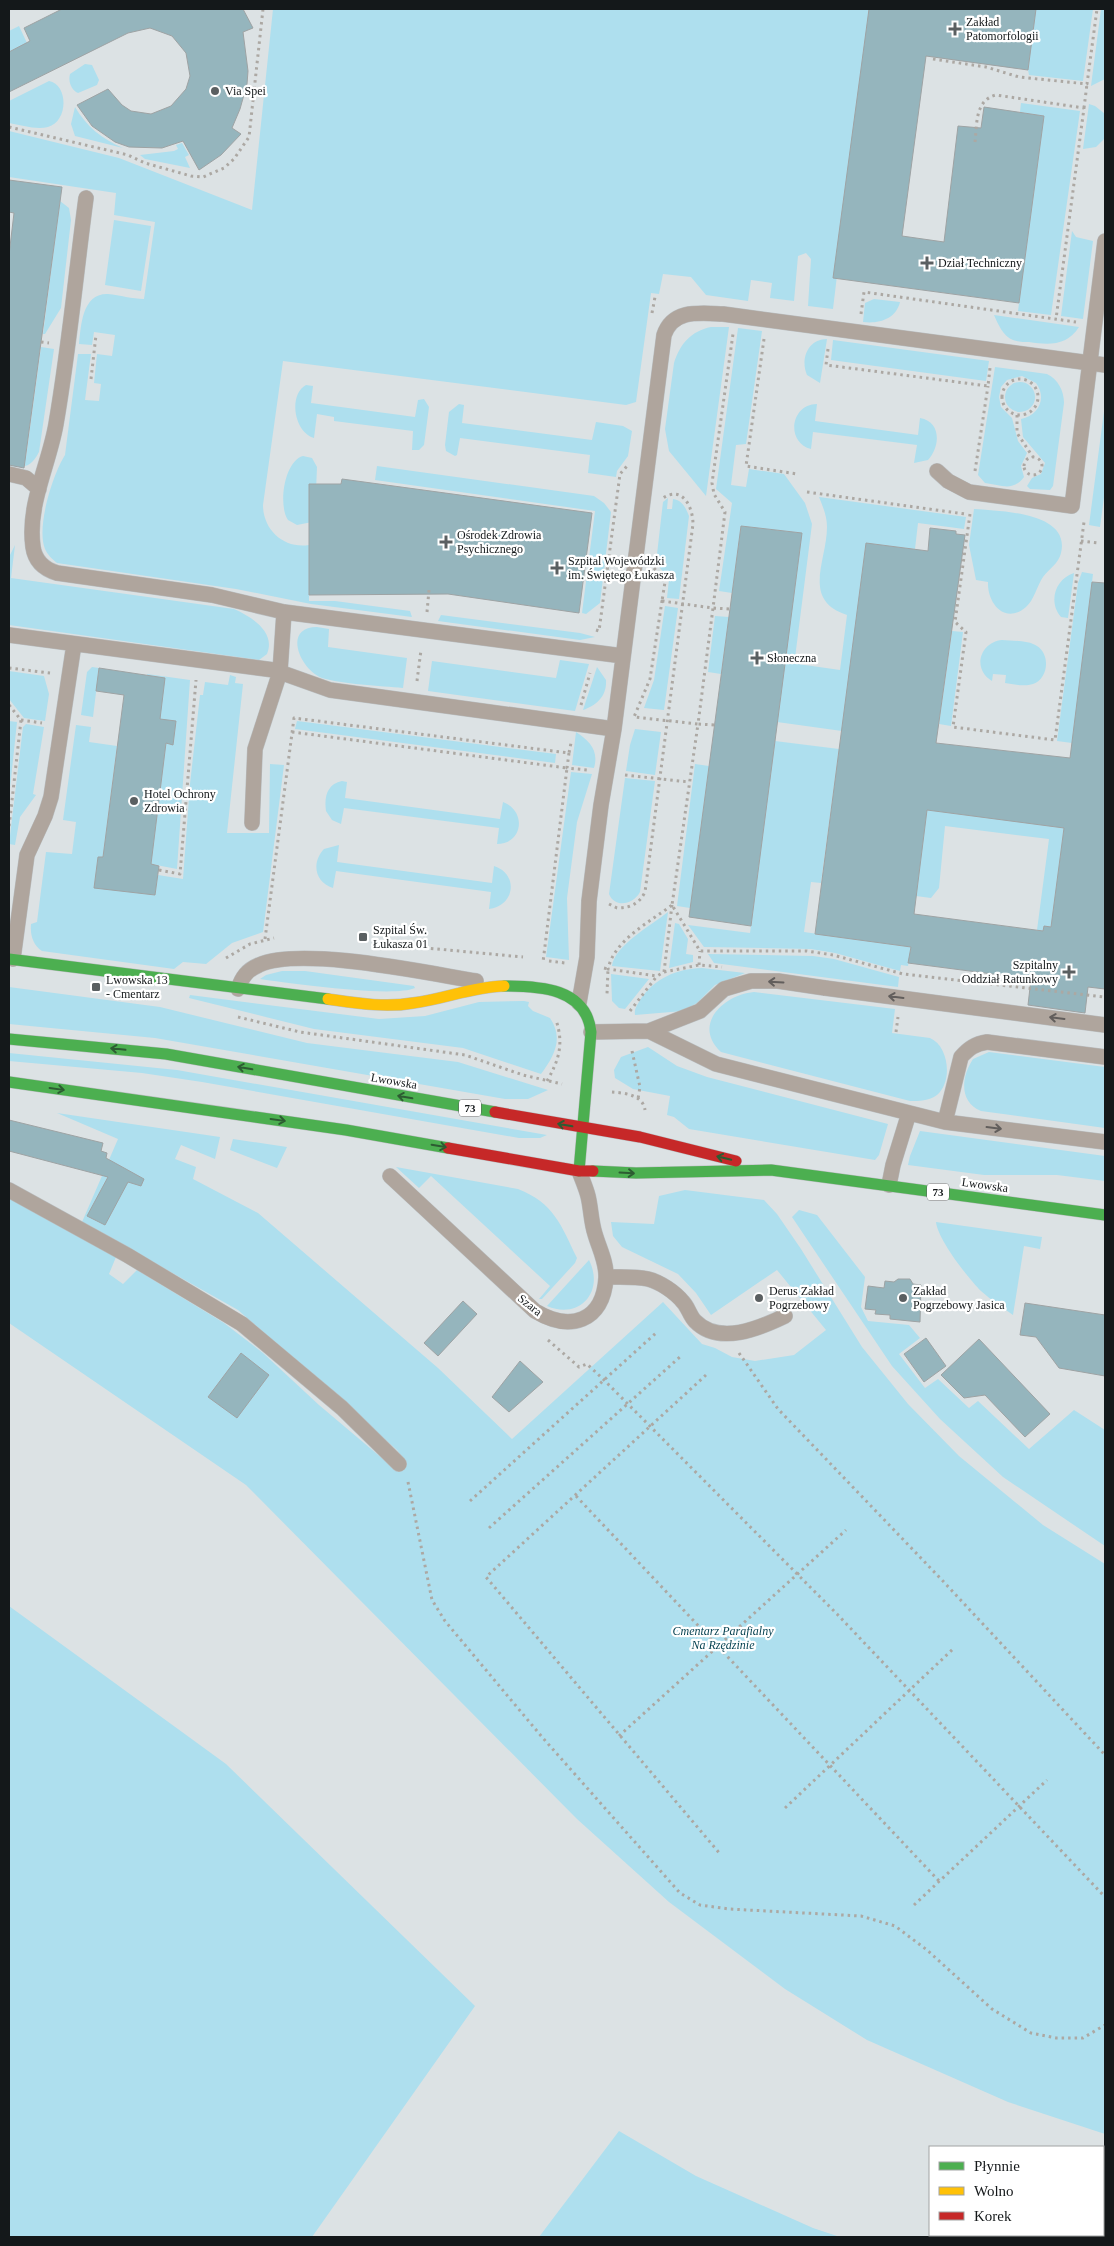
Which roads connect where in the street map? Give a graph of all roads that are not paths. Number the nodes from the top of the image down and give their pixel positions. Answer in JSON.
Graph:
{"nodes":[{"id":1,"x":86,"y":198,"type":"dead end"},
{"id":2,"x":1105,"y":241,"type":"edge"},
{"id":3,"x":1090,"y":362,"type":"junction"},
{"id":4,"x":1105,"y":365,"type":"edge"},
{"id":5,"x":937,"y":471,"type":"dead end"},
{"id":6,"x":9,"y":474,"type":"edge"},
{"id":7,"x":39,"y":489,"type":"junction"},
{"id":8,"x":284,"y":612,"type":"junction"},
{"id":9,"x":9,"y":635,"type":"edge"},
{"id":10,"x":74,"y":644,"type":"junction"},
{"id":11,"x":623,"y":656,"type":"junction"},
{"id":12,"x":280,"y":672,"type":"junction"},
{"id":13,"x":614,"y":729,"type":"junction"},
{"id":14,"x":252,"y":823,"type":"dead end"},
{"id":15,"x":11,"y":959,"type":"edge"},
{"id":16,"x":505,"y":985,"type":"junction"},
{"id":17,"x":238,"y":990,"type":"junction"},
{"id":18,"x":579,"y":1003,"type":"junction"},
{"id":19,"x":1105,"y":1024,"type":"edge"},
{"id":20,"x":649,"y":1031,"type":"junction"},
{"id":21,"x":591,"y":1032,"type":"junction"},
{"id":22,"x":9,"y":1040,"type":"edge"},
{"id":23,"x":1105,"y":1058,"type":"edge"},
{"id":24,"x":9,"y":1082,"type":"edge"},
{"id":25,"x":909,"y":1112,"type":"junction"},
{"id":26,"x":945,"y":1122,"type":"junction"},
{"id":27,"x":584,"y":1128,"type":"junction"},
{"id":28,"x":1105,"y":1142,"type":"edge"},
{"id":29,"x":771,"y":1170,"type":"junction"},
{"id":30,"x":579,"y":1171,"type":"junction"},
{"id":31,"x":390,"y":1176,"type":"dead end"},
{"id":32,"x":889,"y":1185,"type":"junction"},
{"id":33,"x":9,"y":1190,"type":"edge"},
{"id":34,"x":1105,"y":1215,"type":"edge"},
{"id":35,"x":606,"y":1277,"type":"junction"},
{"id":36,"x":785,"y":1316,"type":"dead end"},
{"id":37,"x":399,"y":1464,"type":"road end"}],
"edges":[{"from":1,"to":7,"type":"lane"},
{"from":2,"to":3,"type":"lane"},
{"from":3,"to":4,"type":"lane"},
{"from":3,"to":5,"type":"lane"},
{"from":3,"to":11,"type":"lane"},
{"from":6,"to":7,"type":"lane"},
{"from":7,"to":8,"type":"lane"},
{"from":8,"to":11,"type":"lane"},
{"from":8,"to":12,"type":"lane"},
{"from":9,"to":10,"type":"lane"},
{"from":10,"to":12,"type":"lane"},
{"from":10,"to":15,"type":"lane"},
{"from":11,"to":13,"type":"lane"},
{"from":12,"to":13,"type":"lane"},
{"from":12,"to":14,"type":"lane"},
{"from":13,"to":18,"type":"lane"},
{"from":15,"to":17,"type":"main road"},
{"from":16,"to":17,"type":"main road"},
{"from":16,"to":17,"type":"lane"},
{"from":16,"to":18,"type":"main road"},
{"from":18,"to":21,"type":"main road"},
{"from":19,"to":20,"type":"lane","one_way":true,"bridge":true},
{"from":20,"to":21,"type":"lane"},
{"from":20,"to":25,"type":"lane"},
{"from":21,"to":27,"type":"main road"},
{"from":27,"to":22,"type":"main road","name":"Lwowska","number":"73","one_way":true},
{"from":23,"to":26,"type":"lane"},
{"from":24,"to":30,"type":"main road","name":"Lwowska","number":"73","one_way":true},
{"from":25,"to":26,"type":"lane"},
{"from":25,"to":32,"type":"lane"},
{"from":26,"to":28,"type":"lane","one_way":true},
{"from":29,"to":27,"type":"main road","name":"Lwowska","number":"73","one_way":true},
{"from":27,"to":30,"type":"main road"},
{"from":30,"to":29,"type":"main road","name":"Lwowska","number":"73","one_way":true},
{"from":29,"to":32,"type":"main road","name":"Lwowska","number":"73"},
{"from":30,"to":35,"type":"lane","name":"Szara"},
{"from":31,"to":35,"type":"lane","name":"Szara"},
{"from":32,"to":34,"type":"main road","name":"Lwowska","number":"73"},
{"from":33,"to":37,"type":"lane"},
{"from":35,"to":36,"type":"lane"}]}
